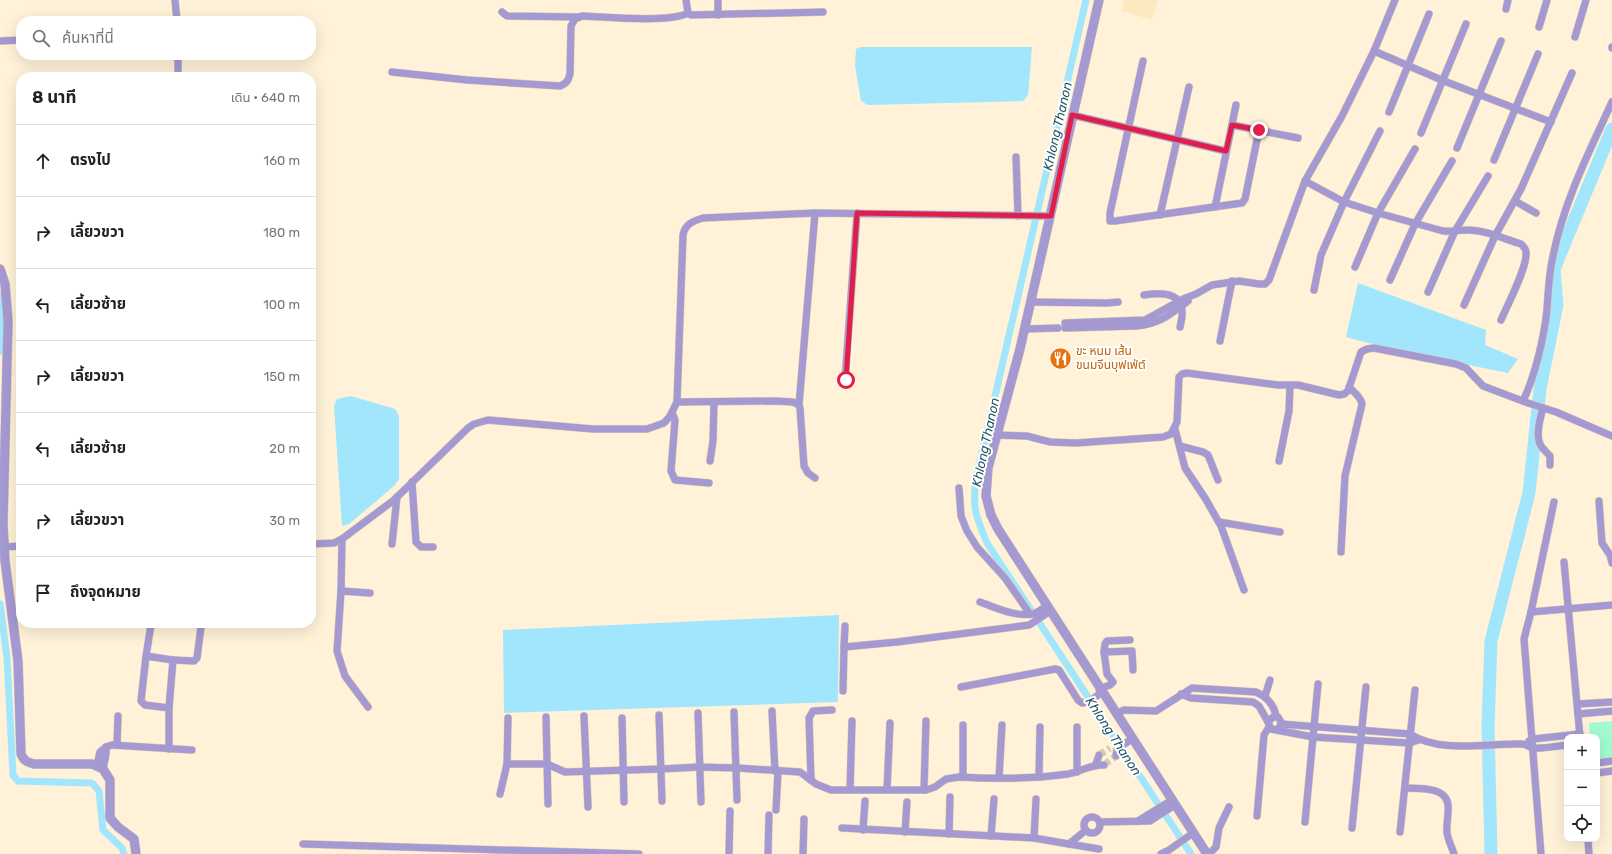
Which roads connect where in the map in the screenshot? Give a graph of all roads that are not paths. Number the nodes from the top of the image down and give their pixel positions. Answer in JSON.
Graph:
{"nodes":[{"id":1,"x":175,"y":0,"type":"edge"},
{"id":2,"x":686,"y":0,"type":"edge"},
{"id":3,"x":718,"y":0,"type":"edge"},
{"id":4,"x":1099,"y":0,"type":"edge"},
{"id":5,"x":1395,"y":0,"type":"edge"},
{"id":6,"x":1508,"y":0,"type":"edge"},
{"id":7,"x":1546,"y":0,"type":"edge"},
{"id":8,"x":1586,"y":0,"type":"edge"},
{"id":9,"x":1506,"y":9,"type":"dead end"},
{"id":10,"x":502,"y":12,"type":"dead end"},
{"id":11,"x":823,"y":12,"type":"dead end"},
{"id":12,"x":688,"y":13,"type":"junction"},
{"id":13,"x":1429,"y":14,"type":"dead end"},
{"id":14,"x":718,"y":15,"type":"junction"},
{"id":15,"x":177,"y":16,"type":"edge"},
{"id":16,"x":578,"y":17,"type":"junction"},
{"id":17,"x":1466,"y":24,"type":"dead end"},
{"id":18,"x":1539,"y":26,"type":"dead end"},
{"id":19,"x":1575,"y":37,"type":"dead end"},
{"id":20,"x":16,"y":40,"type":"edge"},
{"id":21,"x":0,"y":41,"type":"edge"},
{"id":22,"x":1501,"y":41,"type":"dead end"},
{"id":23,"x":1374,"y":51,"type":"junction"},
{"id":24,"x":1538,"y":54,"type":"dead end"},
{"id":25,"x":178,"y":60,"type":"edge"},
{"id":26,"x":1143,"y":61,"type":"dead end"},
{"id":27,"x":1408,"y":65,"type":"junction"},
{"id":28,"x":178,"y":72,"type":"edge"},
{"id":29,"x":392,"y":72,"type":"dead end"},
{"id":30,"x":1572,"y":73,"type":"dead end"},
{"id":31,"x":1444,"y":81,"type":"junction"},
{"id":32,"x":1189,"y":87,"type":"dead end"},
{"id":33,"x":1480,"y":94,"type":"junction"},
{"id":34,"x":1612,"y":102,"type":"edge"},
{"id":35,"x":1236,"y":105,"type":"dead end"},
{"id":36,"x":1515,"y":108,"type":"junction"},
{"id":37,"x":1389,"y":112,"type":"dead end"},
{"id":38,"x":1072,"y":115,"type":"junction"},
{"id":39,"x":1551,"y":122,"type":"junction"},
{"id":40,"x":1232,"y":125,"type":"junction"},
{"id":41,"x":1128,"y":128,"type":"junction"},
{"id":42,"x":1259,"y":130,"type":"junction"},
{"id":43,"x":1380,"y":130,"type":"dead end"},
{"id":44,"x":1422,"y":133,"type":"dead end"},
{"id":45,"x":1298,"y":138,"type":"dead end"},
{"id":46,"x":1177,"y":139,"type":"junction"},
{"id":47,"x":1457,"y":148,"type":"dead end"},
{"id":48,"x":1415,"y":149,"type":"dead end"},
{"id":49,"x":1226,"y":151,"type":"junction"},
{"id":50,"x":1016,"y":158,"type":"dead end"},
{"id":51,"x":1494,"y":160,"type":"dead end"},
{"id":52,"x":1452,"y":161,"type":"dead end"},
{"id":53,"x":1488,"y":176,"type":"dead end"},
{"id":54,"x":1306,"y":181,"type":"junction"},
{"id":55,"x":1515,"y":201,"type":"junction"},
{"id":56,"x":1344,"y":202,"type":"junction"},
{"id":57,"x":1215,"y":207,"type":"junction"},
{"id":58,"x":815,"y":213,"type":"junction"},
{"id":59,"x":857,"y":213,"type":"junction"},
{"id":60,"x":1378,"y":213,"type":"junction"},
{"id":61,"x":1536,"y":213,"type":"dead end"},
{"id":62,"x":1160,"y":215,"type":"junction"},
{"id":63,"x":1018,"y":216,"type":"junction"},
{"id":64,"x":1047,"y":216,"type":"junction"},
{"id":65,"x":1415,"y":224,"type":"junction"},
{"id":66,"x":1455,"y":231,"type":"junction"},
{"id":67,"x":1495,"y":236,"type":"junction"},
{"id":68,"x":1355,"y":267,"type":"dead end"},
{"id":69,"x":0,"y":269,"type":"edge"},
{"id":70,"x":1390,"y":280,"type":"dead end"},
{"id":71,"x":1232,"y":281,"type":"junction"},
{"id":72,"x":1314,"y":290,"type":"dead end"},
{"id":73,"x":1428,"y":292,"type":"dead end"},
{"id":74,"x":1144,"y":295,"type":"dead end"},
{"id":75,"x":1031,"y":302,"type":"junction"},
{"id":76,"x":1118,"y":302,"type":"dead end"},
{"id":77,"x":1179,"y":303,"type":"junction"},
{"id":78,"x":1464,"y":305,"type":"dead end"},
{"id":79,"x":1501,"y":320,"type":"dead end"},
{"id":80,"x":1026,"y":326,"type":"junction"},
{"id":81,"x":1180,"y":326,"type":"dead end"},
{"id":82,"x":1220,"y":341,"type":"dead end"},
{"id":83,"x":846,"y":380,"type":"dead end"},
{"id":84,"x":1290,"y":385,"type":"junction"},
{"id":85,"x":1349,"y":387,"type":"junction"},
{"id":86,"x":677,"y":402,"type":"junction"},
{"id":87,"x":714,"y":402,"type":"junction"},
{"id":88,"x":1526,"y":402,"type":"junction"},
{"id":89,"x":799,"y":405,"type":"junction"},
{"id":90,"x":1541,"y":407,"type":"junction"},
{"id":91,"x":672,"y":413,"type":"junction"},
{"id":92,"x":1175,"y":429,"type":"junction"},
{"id":93,"x":997,"y":435,"type":"junction"},
{"id":94,"x":1612,"y":436,"type":"edge"},
{"id":95,"x":1180,"y":446,"type":"junction"},
{"id":96,"x":710,"y":460,"type":"dead end"},
{"id":97,"x":1279,"y":461,"type":"dead end"},
{"id":98,"x":1550,"y":465,"type":"dead end"},
{"id":99,"x":815,"y":478,"type":"dead end"},
{"id":100,"x":1218,"y":480,"type":"dead end"},
{"id":101,"x":412,"y":482,"type":"junction"},
{"id":102,"x":709,"y":483,"type":"dead end"},
{"id":103,"x":960,"y":488,"type":"dead end"},
{"id":104,"x":397,"y":497,"type":"junction"},
{"id":105,"x":1,"y":498,"type":"edge"},
{"id":106,"x":1600,"y":501,"type":"dead end"},
{"id":107,"x":1554,"y":502,"type":"dead end"},
{"id":108,"x":1219,"y":522,"type":"junction"},
{"id":109,"x":1280,"y":532,"type":"dead end"},
{"id":110,"x":342,"y":539,"type":"junction"},
{"id":111,"x":316,"y":544,"type":"edge"},
{"id":112,"x":392,"y":544,"type":"dead end"},
{"id":113,"x":16,"y":546,"type":"edge"},
{"id":114,"x":4,"y":547,"type":"junction"},
{"id":115,"x":433,"y":547,"type":"dead end"},
{"id":116,"x":1341,"y":552,"type":"dead end"},
{"id":117,"x":1564,"y":562,"type":"dead end"},
{"id":118,"x":1612,"y":563,"type":"edge"},
{"id":119,"x":1244,"y":590,"type":"dead end"},
{"id":120,"x":341,"y":591,"type":"junction"},
{"id":121,"x":370,"y":593,"type":"dead end"},
{"id":122,"x":980,"y":602,"type":"dead end"},
{"id":123,"x":1612,"y":605,"type":"edge"},
{"id":124,"x":1569,"y":609,"type":"junction"},
{"id":125,"x":1046,"y":610,"type":"junction"},
{"id":126,"x":1531,"y":612,"type":"junction"},
{"id":127,"x":1032,"y":614,"type":"junction"},
{"id":128,"x":845,"y":626,"type":"dead end"},
{"id":129,"x":151,"y":628,"type":"edge"},
{"id":130,"x":201,"y":628,"type":"edge"},
{"id":131,"x":1130,"y":640,"type":"dead end"},
{"id":132,"x":844,"y":647,"type":"junction"},
{"id":133,"x":1104,"y":652,"type":"junction"},
{"id":134,"x":146,"y":656,"type":"junction"},
{"id":135,"x":173,"y":660,"type":"junction"},
{"id":136,"x":1133,"y":670,"type":"dead end"},
{"id":137,"x":1270,"y":680,"type":"dead end"},
{"id":138,"x":1318,"y":684,"type":"dead end"},
{"id":139,"x":961,"y":687,"type":"dead end"},
{"id":140,"x":1366,"y":687,"type":"dead end"},
{"id":141,"x":1415,"y":690,"type":"dead end"},
{"id":142,"x":843,"y":691,"type":"dead end"},
{"id":143,"x":1100,"y":692,"type":"junction"},
{"id":144,"x":1181,"y":694,"type":"junction"},
{"id":145,"x":1265,"y":696,"type":"junction"},
{"id":146,"x":1612,"y":702,"type":"edge"},
{"id":147,"x":1578,"y":704,"type":"junction"},
{"id":148,"x":368,"y":707,"type":"dead end"},
{"id":149,"x":169,"y":708,"type":"junction"},
{"id":150,"x":832,"y":710,"type":"dead end"},
{"id":151,"x":772,"y":711,"type":"dead end"},
{"id":152,"x":1612,"y":711,"type":"edge"},
{"id":153,"x":734,"y":712,"type":"dead end"},
{"id":154,"x":698,"y":713,"type":"dead end"},
{"id":155,"x":1116,"y":714,"type":"junction"},
{"id":156,"x":1578,"y":714,"type":"junction"},
{"id":157,"x":659,"y":715,"type":"dead end"},
{"id":158,"x":118,"y":716,"type":"dead end"},
{"id":159,"x":584,"y":716,"type":"dead end"},
{"id":160,"x":546,"y":717,"type":"dead end"},
{"id":161,"x":508,"y":718,"type":"dead end"},
{"id":162,"x":622,"y":718,"type":"dead end"},
{"id":163,"x":852,"y":721,"type":"dead end"},
{"id":164,"x":926,"y":721,"type":"dead end"},
{"id":165,"x":890,"y":723,"type":"dead end"},
{"id":166,"x":963,"y":725,"type":"dead end"},
{"id":167,"x":1002,"y":725,"type":"dead end"},
{"id":168,"x":1273,"y":726,"type":"junction"},
{"id":169,"x":1314,"y":726,"type":"junction"},
{"id":170,"x":1040,"y":727,"type":"dead end"},
{"id":171,"x":1077,"y":727,"type":"dead end"},
{"id":172,"x":1362,"y":730,"type":"junction"},
{"id":173,"x":1410,"y":734,"type":"junction"},
{"id":174,"x":1580,"y":734,"type":"edge"},
{"id":175,"x":1313,"y":736,"type":"junction"},
{"id":176,"x":1564,"y":737,"type":"edge"},
{"id":177,"x":1361,"y":739,"type":"junction"},
{"id":178,"x":1533,"y":739,"type":"junction"},
{"id":179,"x":1130,"y":740,"type":"junction"},
{"id":180,"x":1419,"y":740,"type":"junction"},
{"id":181,"x":1409,"y":743,"type":"junction"},
{"id":182,"x":1524,"y":744,"type":"junction"},
{"id":183,"x":117,"y":745,"type":"junction"},
{"id":184,"x":1564,"y":745,"type":"edge"},
{"id":185,"x":1533,"y":748,"type":"junction"},
{"id":186,"x":169,"y":749,"type":"junction"},
{"id":187,"x":192,"y":750,"type":"dead end"},
{"id":188,"x":1116,"y":750,"type":"tunnel mouth"},
{"id":189,"x":1099,"y":755,"type":"tunnel mouth"},
{"id":190,"x":1612,"y":761,"type":"edge"},
{"id":191,"x":1600,"y":763,"type":"edge"},
{"id":192,"x":507,"y":764,"type":"junction"},
{"id":193,"x":547,"y":764,"type":"junction"},
{"id":194,"x":1096,"y":764,"type":"junction"},
{"id":195,"x":1104,"y":765,"type":"tunnel mouth"},
{"id":196,"x":100,"y":767,"type":"junction"},
{"id":197,"x":699,"y":767,"type":"junction"},
{"id":198,"x":737,"y":768,"type":"junction"},
{"id":199,"x":661,"y":769,"type":"junction"},
{"id":200,"x":623,"y":770,"type":"junction"},
{"id":201,"x":586,"y":771,"type":"junction"},
{"id":202,"x":776,"y":771,"type":"junction"},
{"id":203,"x":1612,"y":771,"type":"edge"},
{"id":204,"x":1077,"y":772,"type":"junction"},
{"id":205,"x":1600,"y":773,"type":"edge"},
{"id":206,"x":962,"y":777,"type":"junction"},
{"id":207,"x":1039,"y":777,"type":"junction"},
{"id":208,"x":999,"y":778,"type":"junction"},
{"id":209,"x":811,"y":780,"type":"junction"},
{"id":210,"x":1405,"y":788,"type":"junction"},
{"id":211,"x":850,"y":790,"type":"junction"},
{"id":212,"x":887,"y":790,"type":"junction"},
{"id":213,"x":924,"y":790,"type":"junction"},
{"id":214,"x":500,"y":794,"type":"dead end"},
{"id":215,"x":950,"y":797,"type":"dead end"},
{"id":216,"x":994,"y":799,"type":"dead end"},
{"id":217,"x":1036,"y":799,"type":"dead end"},
{"id":218,"x":737,"y":800,"type":"dead end"},
{"id":219,"x":662,"y":801,"type":"dead end"},
{"id":220,"x":865,"y":801,"type":"dead end"},
{"id":221,"x":624,"y":802,"type":"dead end"},
{"id":222,"x":700,"y":802,"type":"dead end"},
{"id":223,"x":907,"y":802,"type":"dead end"},
{"id":224,"x":548,"y":804,"type":"dead end"},
{"id":225,"x":1171,"y":804,"type":"junction"},
{"id":226,"x":588,"y":807,"type":"dead end"},
{"id":227,"x":1229,"y":807,"type":"dead end"},
{"id":228,"x":776,"y":810,"type":"dead end"},
{"id":229,"x":730,"y":811,"type":"dead end"},
{"id":230,"x":769,"y":815,"type":"dead end"},
{"id":231,"x":1257,"y":816,"type":"dead end"},
{"id":232,"x":804,"y":819,"type":"dead end"},
{"id":233,"x":1100,"y":822,"type":"junction"},
{"id":234,"x":1305,"y":822,"type":"dead end"},
{"id":235,"x":842,"y":828,"type":"dead end"},
{"id":236,"x":1352,"y":828,"type":"dead end"},
{"id":237,"x":863,"y":830,"type":"junction"},
{"id":238,"x":1086,"y":830,"type":"junction"},
{"id":239,"x":905,"y":832,"type":"junction"},
{"id":240,"x":1400,"y":832,"type":"dead end"},
{"id":241,"x":949,"y":834,"type":"junction"},
{"id":242,"x":1191,"y":834,"type":"junction"},
{"id":243,"x":991,"y":836,"type":"junction"},
{"id":244,"x":1034,"y":838,"type":"junction"},
{"id":245,"x":1588,"y":842,"type":"edge"},
{"id":246,"x":303,"y":844,"type":"dead end"},
{"id":247,"x":1069,"y":844,"type":"junction"},
{"id":248,"x":1099,"y":848,"type":"dead end"},
{"id":249,"x":136,"y":854,"type":"edge"},
{"id":250,"x":639,"y":854,"type":"edge"},
{"id":251,"x":730,"y":854,"type":"edge"},
{"id":252,"x":768,"y":854,"type":"edge"},
{"id":253,"x":803,"y":854,"type":"edge"},
{"id":254,"x":1161,"y":854,"type":"edge"},
{"id":255,"x":1208,"y":854,"type":"edge"},
{"id":256,"x":1454,"y":854,"type":"edge"},
{"id":257,"x":1541,"y":854,"type":"edge"},
{"id":258,"x":1589,"y":854,"type":"edge"}],
"edges":[{"from":1,"to":15,"type":"street"},
{"from":2,"to":12,"type":"street"},
{"from":3,"to":14,"type":"street"},
{"from":4,"to":38,"type":"street"},
{"from":5,"to":23,"type":"street"},
{"from":6,"to":9,"type":"street"},
{"from":7,"to":18,"type":"street"},
{"from":8,"to":19,"type":"street"},
{"from":10,"to":16,"type":"street"},
{"from":11,"to":14,"type":"street"},
{"from":12,"to":14,"type":"street"},
{"from":12,"to":16,"type":"street"},
{"from":13,"to":27,"type":"street"},
{"from":16,"to":29,"type":"street"},
{"from":17,"to":31,"type":"street"},
{"from":20,"to":21,"type":"street"},
{"from":22,"to":33,"type":"street"},
{"from":23,"to":27,"type":"street"},
{"from":23,"to":54,"type":"street"},
{"from":24,"to":36,"type":"street"},
{"from":25,"to":28,"type":"street"},
{"from":26,"to":41,"type":"street"},
{"from":27,"to":31,"type":"street"},
{"from":27,"to":37,"type":"street"},
{"from":30,"to":39,"type":"street"},
{"from":31,"to":33,"type":"street"},
{"from":31,"to":44,"type":"street"},
{"from":32,"to":46,"type":"street"},
{"from":33,"to":36,"type":"street"},
{"from":33,"to":47,"type":"street"},
{"from":34,"to":88,"type":"street"},
{"from":35,"to":40,"type":"street"},
{"from":36,"to":39,"type":"street"},
{"from":36,"to":51,"type":"street"},
{"from":38,"to":41,"type":"street"},
{"from":38,"to":64,"type":"street"},
{"from":39,"to":55,"type":"street"},
{"from":40,"to":42,"type":"street"},
{"from":40,"to":49,"type":"street"},
{"from":41,"to":46,"type":"street"},
{"from":41,"to":62,"type":"street"},
{"from":42,"to":45,"type":"street"},
{"from":42,"to":57,"type":"street"},
{"from":43,"to":56,"type":"street"},
{"from":46,"to":49,"type":"street"},
{"from":46,"to":62,"type":"street"},
{"from":48,"to":60,"type":"street"},
{"from":49,"to":57,"type":"street"},
{"from":50,"to":63,"type":"street"},
{"from":52,"to":65,"type":"street"},
{"from":53,"to":66,"type":"street"},
{"from":54,"to":56,"type":"street"},
{"from":54,"to":71,"type":"street"},
{"from":55,"to":61,"type":"street"},
{"from":55,"to":67,"type":"street"},
{"from":56,"to":60,"type":"street"},
{"from":56,"to":72,"type":"street"},
{"from":57,"to":62,"type":"street"},
{"from":58,"to":59,"type":"street"},
{"from":58,"to":86,"type":"street"},
{"from":58,"to":89,"type":"street"},
{"from":59,"to":63,"type":"street"},
{"from":59,"to":83,"type":"street"},
{"from":60,"to":65,"type":"street"},
{"from":60,"to":68,"type":"street"},
{"from":63,"to":64,"type":"street"},
{"from":64,"to":75,"type":"street"},
{"from":65,"to":66,"type":"street"},
{"from":65,"to":70,"type":"street"},
{"from":66,"to":67,"type":"street"},
{"from":66,"to":73,"type":"street"},
{"from":67,"to":78,"type":"street"},
{"from":67,"to":79,"type":"street"},
{"from":69,"to":105,"type":"street"},
{"from":71,"to":77,"type":"street"},
{"from":71,"to":82,"type":"street"},
{"from":74,"to":77,"type":"street"},
{"from":75,"to":76,"type":"street"},
{"from":75,"to":80,"type":"street"},
{"from":77,"to":80,"type":"street"},
{"from":77,"to":81,"type":"street"},
{"from":80,"to":93,"type":"street"},
{"from":84,"to":85,"type":"street"},
{"from":84,"to":92,"type":"street"},
{"from":84,"to":97,"type":"street"},
{"from":85,"to":88,"type":"street"},
{"from":85,"to":116,"type":"street"},
{"from":86,"to":87,"type":"street"},
{"from":86,"to":91,"type":"street"},
{"from":87,"to":89,"type":"street"},
{"from":87,"to":96,"type":"street"},
{"from":88,"to":90,"type":"street"},
{"from":89,"to":99,"type":"street"},
{"from":90,"to":94,"type":"street"},
{"from":90,"to":98,"type":"street"},
{"from":91,"to":101,"type":"street"},
{"from":91,"to":102,"type":"street"},
{"from":92,"to":93,"type":"street"},
{"from":92,"to":95,"type":"street"},
{"from":93,"to":125,"type":"street"},
{"from":95,"to":100,"type":"street"},
{"from":95,"to":108,"type":"street"},
{"from":101,"to":104,"type":"street"},
{"from":101,"to":115,"type":"street"},
{"from":103,"to":127,"type":"street"},
{"from":104,"to":110,"type":"street"},
{"from":104,"to":112,"type":"street"},
{"from":105,"to":114,"type":"street"},
{"from":106,"to":118,"type":"street"},
{"from":107,"to":126,"type":"street"},
{"from":108,"to":109,"type":"street"},
{"from":108,"to":119,"type":"street"},
{"from":110,"to":111,"type":"street"},
{"from":110,"to":120,"type":"street"},
{"from":113,"to":114,"type":"street"},
{"from":114,"to":196,"type":"street"},
{"from":117,"to":124,"type":"street"},
{"from":120,"to":121,"type":"street"},
{"from":120,"to":148,"type":"street"},
{"from":122,"to":127,"type":"street"},
{"from":123,"to":124,"type":"street"},
{"from":124,"to":126,"type":"street"},
{"from":124,"to":147,"type":"street"},
{"from":125,"to":127,"type":"street"},
{"from":125,"to":132,"type":"street"},
{"from":125,"to":143,"type":"street"},
{"from":126,"to":178,"type":"street"},
{"from":128,"to":132,"type":"street"},
{"from":129,"to":134,"type":"street"},
{"from":130,"to":135,"type":"street"},
{"from":131,"to":133,"type":"street"},
{"from":132,"to":142,"type":"street"},
{"from":133,"to":136,"type":"street"},
{"from":133,"to":143,"type":"street"},
{"from":134,"to":135,"type":"street"},
{"from":134,"to":149,"type":"street"},
{"from":135,"to":149,"type":"street"},
{"from":137,"to":145,"type":"street"},
{"from":138,"to":169,"type":"street"},
{"from":139,"to":143,"type":"street"},
{"from":140,"to":172,"type":"street"},
{"from":141,"to":173,"type":"street"},
{"from":143,"to":155,"type":"street"},
{"from":144,"to":145,"type":"street"},
{"from":144,"to":155,"type":"street"},
{"from":144,"to":168,"type":"street"},
{"from":145,"to":168,"type":"street"},
{"from":146,"to":147,"type":"street"},
{"from":147,"to":156,"type":"street"},
{"from":149,"to":186,"type":"street"},
{"from":150,"to":209,"type":"street"},
{"from":151,"to":202,"type":"street"},
{"from":152,"to":156,"type":"street"},
{"from":153,"to":198,"type":"street"},
{"from":154,"to":197,"type":"street"},
{"from":155,"to":179,"type":"street"},
{"from":156,"to":174,"type":"street"},
{"from":157,"to":199,"type":"street"},
{"from":158,"to":183,"type":"street"},
{"from":159,"to":201,"type":"street"},
{"from":160,"to":193,"type":"street"},
{"from":161,"to":192,"type":"street"},
{"from":162,"to":200,"type":"street"},
{"from":163,"to":211,"type":"street"},
{"from":164,"to":213,"type":"street"},
{"from":165,"to":212,"type":"street"},
{"from":166,"to":206,"type":"street"},
{"from":167,"to":208,"type":"street"},
{"from":168,"to":169,"type":"street"},
{"from":168,"to":175,"type":"street"},
{"from":168,"to":231,"type":"street"},
{"from":169,"to":172,"type":"street"},
{"from":169,"to":175,"type":"street"},
{"from":170,"to":207,"type":"street"},
{"from":171,"to":204,"type":"street"},
{"from":172,"to":173,"type":"street"},
{"from":172,"to":177,"type":"street"},
{"from":173,"to":180,"type":"street"},
{"from":173,"to":181,"type":"street"},
{"from":175,"to":177,"type":"street"},
{"from":175,"to":234,"type":"street"},
{"from":176,"to":178,"type":"street"},
{"from":177,"to":181,"type":"street"},
{"from":177,"to":236,"type":"street"},
{"from":178,"to":182,"type":"street"},
{"from":178,"to":185,"type":"street"},
{"from":179,"to":188,"type":"street"},
{"from":179,"to":225,"type":"street"},
{"from":180,"to":181,"type":"street"},
{"from":180,"to":182,"type":"street"},
{"from":181,"to":210,"type":"street"},
{"from":182,"to":185,"type":"street"},
{"from":183,"to":186,"type":"street"},
{"from":183,"to":196,"type":"street"},
{"from":184,"to":185,"type":"street"},
{"from":185,"to":257,"type":"street"},
{"from":186,"to":187,"type":"street"},
{"from":189,"to":194,"type":"street"},
{"from":190,"to":191,"type":"street"},
{"from":192,"to":193,"type":"street"},
{"from":192,"to":214,"type":"street"},
{"from":193,"to":201,"type":"street"},
{"from":193,"to":224,"type":"street"},
{"from":194,"to":195,"type":"street"},
{"from":194,"to":204,"type":"street"},
{"from":196,"to":249,"type":"street"},
{"from":197,"to":198,"type":"street"},
{"from":197,"to":199,"type":"street"},
{"from":197,"to":222,"type":"street"},
{"from":198,"to":202,"type":"street"},
{"from":198,"to":218,"type":"street"},
{"from":199,"to":200,"type":"street"},
{"from":199,"to":219,"type":"street"},
{"from":200,"to":201,"type":"street"},
{"from":200,"to":221,"type":"street"},
{"from":201,"to":226,"type":"street"},
{"from":202,"to":209,"type":"street"},
{"from":202,"to":228,"type":"street"},
{"from":203,"to":205,"type":"street"},
{"from":204,"to":207,"type":"street"},
{"from":206,"to":208,"type":"street"},
{"from":206,"to":213,"type":"street"},
{"from":207,"to":208,"type":"street"},
{"from":209,"to":211,"type":"street"},
{"from":210,"to":240,"type":"street"},
{"from":210,"to":256,"type":"street"},
{"from":211,"to":212,"type":"street"},
{"from":212,"to":213,"type":"street"},
{"from":215,"to":241,"type":"street"},
{"from":216,"to":243,"type":"street"},
{"from":217,"to":244,"type":"street"},
{"from":220,"to":237,"type":"street"},
{"from":223,"to":239,"type":"street"},
{"from":225,"to":233,"type":"street"},
{"from":225,"to":242,"type":"street"},
{"from":227,"to":255,"type":"street"},
{"from":229,"to":251,"type":"street"},
{"from":230,"to":252,"type":"street"},
{"from":232,"to":253,"type":"street"},
{"from":233,"to":238,"type":"street"},
{"from":233,"to":238,"type":"street"},
{"from":235,"to":237,"type":"street"},
{"from":237,"to":239,"type":"street"},
{"from":238,"to":247,"type":"street"},
{"from":239,"to":241,"type":"street"},
{"from":241,"to":243,"type":"street"},
{"from":242,"to":254,"type":"street"},
{"from":242,"to":255,"type":"street"},
{"from":243,"to":244,"type":"street"},
{"from":244,"to":247,"type":"street"},
{"from":245,"to":258,"type":"street"},
{"from":246,"to":250,"type":"street"},
{"from":247,"to":248,"type":"street"}]}
